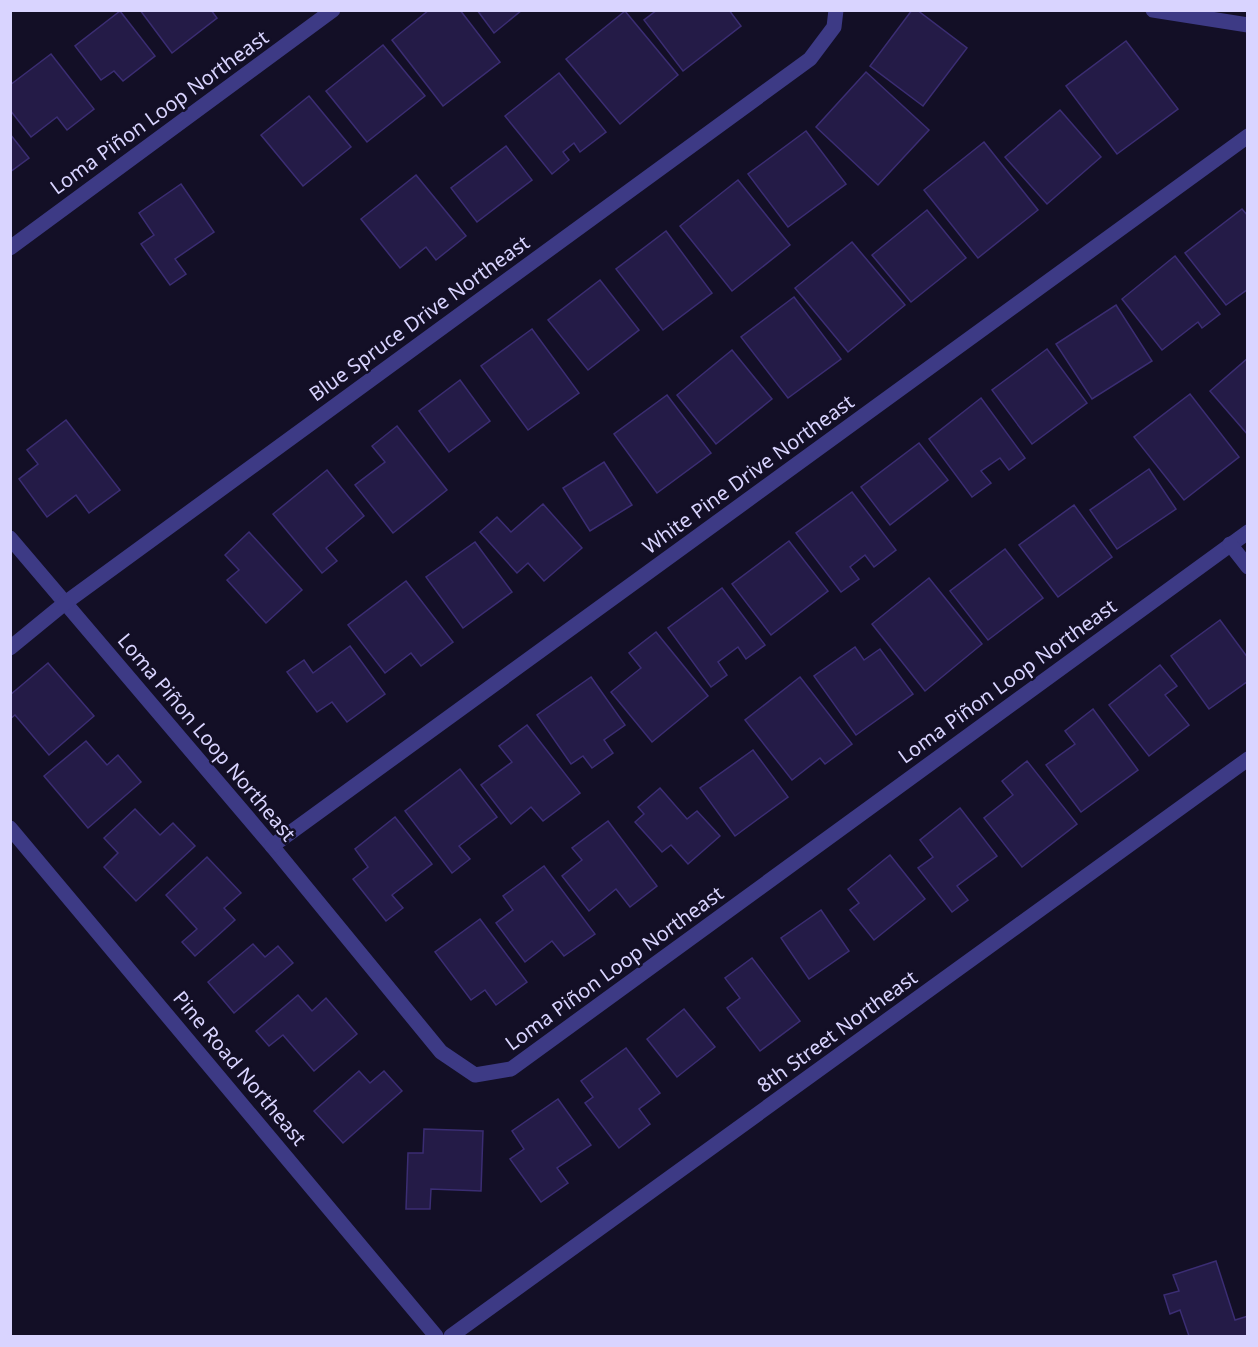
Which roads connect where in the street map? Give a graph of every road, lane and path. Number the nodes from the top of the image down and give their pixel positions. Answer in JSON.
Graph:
{"nodes":[{"id":1,"x":333,"y":10,"type":"edge"},
{"id":2,"x":836,"y":10,"type":"edge"},
{"id":3,"x":1153,"y":10,"type":"edge"},
{"id":4,"x":1248,"y":25,"type":"edge"},
{"id":5,"x":1248,"y":136,"type":"edge"},
{"id":6,"x":10,"y":248,"type":"edge"},
{"id":7,"x":1248,"y":532,"type":"edge"},
{"id":8,"x":10,"y":538,"type":"edge"},
{"id":9,"x":1230,"y":544,"type":"junction"},
{"id":10,"x":1248,"y":567,"type":"edge"},
{"id":11,"x":65,"y":603,"type":"junction"},
{"id":12,"x":10,"y":648,"type":"edge"},
{"id":13,"x":1248,"y":759,"type":"edge"},
{"id":14,"x":10,"y":828,"type":"edge"},
{"id":15,"x":272,"y":846,"type":"junction"},
{"id":16,"x":436,"y":1336,"type":"edge"},
{"id":17,"x":451,"y":1336,"type":"edge"}],
"edges":[{"from":1,"to":6,"type":"street","name":"Loma Piñon Loop Northeast"},
{"from":2,"to":11,"type":"street","name":"Blue Spruce Drive Northeast"},
{"from":3,"to":4,"type":"street"},
{"from":5,"to":15,"type":"street","name":"White Pine Drive Northeast"},
{"from":7,"to":9,"type":"street","name":"Loma Piñon Loop Northeast"},
{"from":8,"to":11,"type":"street","name":"Loma Piñon Loop Northeast"},
{"from":9,"to":10,"type":"street"},
{"from":9,"to":15,"type":"street","name":"Loma Piñon Loop Northeast"},
{"from":11,"to":12,"type":"street","name":"Blue Spruce Drive Northeast"},
{"from":11,"to":15,"type":"street","name":"Loma Piñon Loop Northeast"},
{"from":13,"to":17,"type":"street","name":"8th Street Northeast"},
{"from":14,"to":16,"type":"street","name":"Pine Road Northeast"}]}
